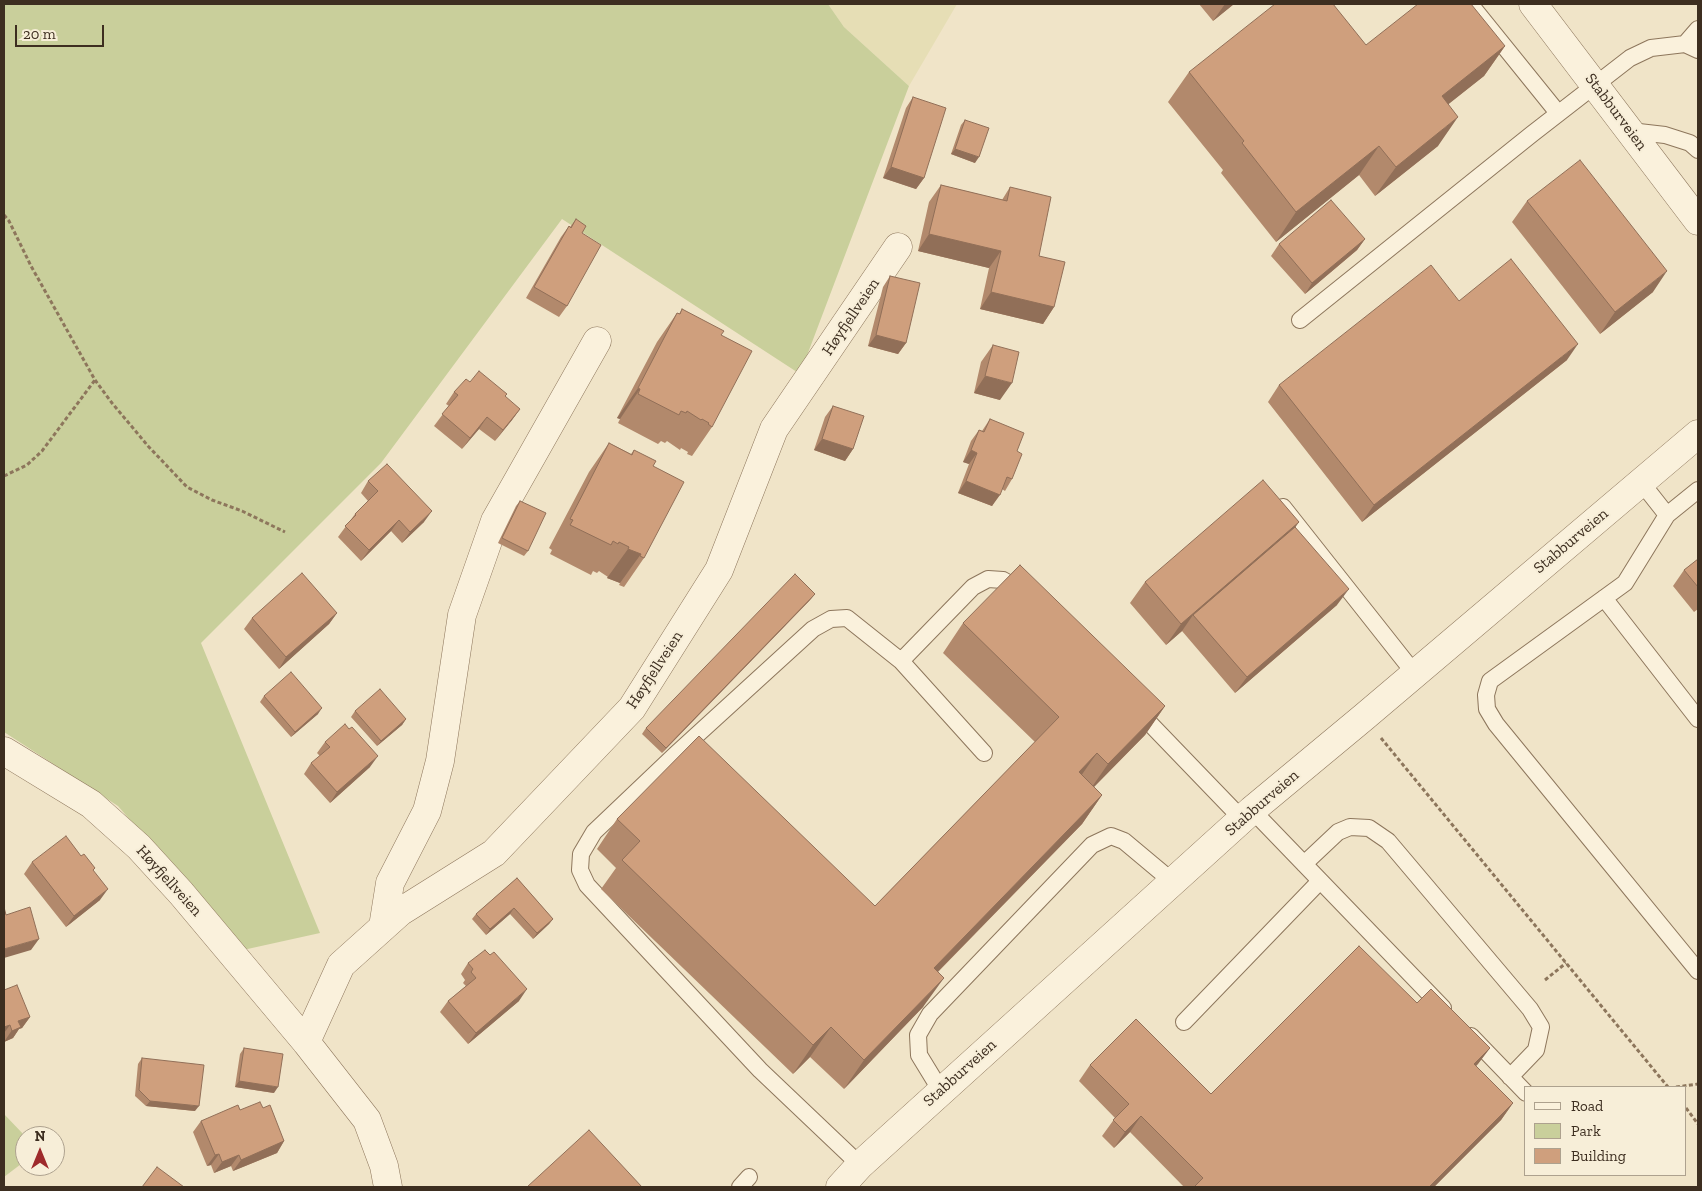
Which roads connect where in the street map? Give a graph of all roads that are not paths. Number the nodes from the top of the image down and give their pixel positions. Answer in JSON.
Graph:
{"nodes":[{"id":1,"x":1470,"y":4,"type":"edge"},
{"id":2,"x":1533,"y":4,"type":"edge"},
{"id":3,"x":1698,"y":29,"type":"edge"},
{"id":4,"x":1692,"y":47,"type":"edge"},
{"id":5,"x":1595,"y":85,"type":"junction"},
{"id":6,"x":1558,"y":113,"type":"junction"},
{"id":7,"x":1630,"y":131,"type":"junction"},
{"id":8,"x":1698,"y":150,"type":"edge"},
{"id":9,"x":1698,"y":221,"type":"edge"},
{"id":10,"x":898,"y":247,"type":"dead end"},
{"id":11,"x":1300,"y":320,"type":"dead end"},
{"id":12,"x":597,"y":341,"type":"dead end"},
{"id":13,"x":1698,"y":434,"type":"edge"},
{"id":14,"x":1642,"y":482,"type":"junction"},
{"id":15,"x":1698,"y":490,"type":"edge"},
{"id":16,"x":1272,"y":494,"type":"edge"},
{"id":17,"x":1667,"y":515,"type":"junction"},
{"id":18,"x":1604,"y":598,"type":"junction"},
{"id":19,"x":1036,"y":604,"type":"edge"},
{"id":20,"x":901,"y":661,"type":"junction"},
{"id":21,"x":1416,"y":674,"type":"junction"},
{"id":22,"x":1125,"y":697,"type":"edge"},
{"id":23,"x":1698,"y":719,"type":"edge"},
{"id":24,"x":4,"y":751,"type":"edge"},
{"id":25,"x":984,"y":753,"type":"dead end"},
{"id":26,"x":1247,"y":815,"type":"junction"},
{"id":27,"x":1304,"y":864,"type":"junction"},
{"id":28,"x":1320,"y":881,"type":"junction"},
{"id":29,"x":1173,"y":882,"type":"junction"},
{"id":30,"x":384,"y":927,"type":"junction"},
{"id":31,"x":1698,"y":971,"type":"edge"},
{"id":32,"x":1184,"y":1022,"type":"dead end"},
{"id":33,"x":306,"y":1042,"type":"junction"},
{"id":34,"x":1510,"y":1077,"type":"junction"},
{"id":35,"x":941,"y":1091,"type":"junction"},
{"id":36,"x":1524,"y":1091,"type":"edge"},
{"id":37,"x":860,"y":1165,"type":"junction"},
{"id":38,"x":388,"y":1187,"type":"edge"},
{"id":39,"x":840,"y":1187,"type":"edge"}],
"edges":[{"from":1,"to":6,"type":"lane"},
{"from":2,"to":5,"type":"street","name":"Stabburveien"},
{"from":3,"to":4,"type":"lane"},
{"from":4,"to":5,"type":"lane"},
{"from":5,"to":6,"type":"lane"},
{"from":5,"to":7,"type":"street","name":"Stabburveien"},
{"from":6,"to":11,"type":"lane"},
{"from":7,"to":8,"type":"lane"},
{"from":7,"to":9,"type":"street","name":"Stabburveien"},
{"from":10,"to":30,"type":"street","name":"Høyfjellveien"},
{"from":12,"to":30,"type":"street"},
{"from":13,"to":14,"type":"street","name":"Stabburveien"},
{"from":14,"to":17,"type":"lane"},
{"from":14,"to":21,"type":"street","name":"Stabburveien"},
{"from":15,"to":17,"type":"lane"},
{"from":16,"to":21,"type":"lane"},
{"from":17,"to":18,"type":"lane"},
{"from":18,"to":23,"type":"lane"},
{"from":18,"to":31,"type":"lane"},
{"from":19,"to":20,"type":"lane"},
{"from":20,"to":25,"type":"lane"},
{"from":20,"to":37,"type":"lane"},
{"from":21,"to":26,"type":"street","name":"Stabburveien"},
{"from":22,"to":26,"type":"lane"},
{"from":24,"to":33,"type":"street","name":"Høyfjellveien"},
{"from":26,"to":27,"type":"lane"},
{"from":26,"to":29,"type":"street","name":"Stabburveien"},
{"from":27,"to":28,"type":"lane"},
{"from":27,"to":34,"type":"lane"},
{"from":28,"to":32,"type":"lane"},
{"from":28,"to":34,"type":"lane"},
{"from":29,"to":35,"type":"street","name":"Stabburveien"},
{"from":29,"to":35,"type":"lane"},
{"from":30,"to":33,"type":"street","name":"Høyfjellveien"},
{"from":33,"to":38,"type":"street","name":"Høyfjellveien"},
{"from":34,"to":36,"type":"lane"},
{"from":35,"to":37,"type":"street","name":"Stabburveien"},
{"from":37,"to":39,"type":"street","name":"Stabburveien"}]}
